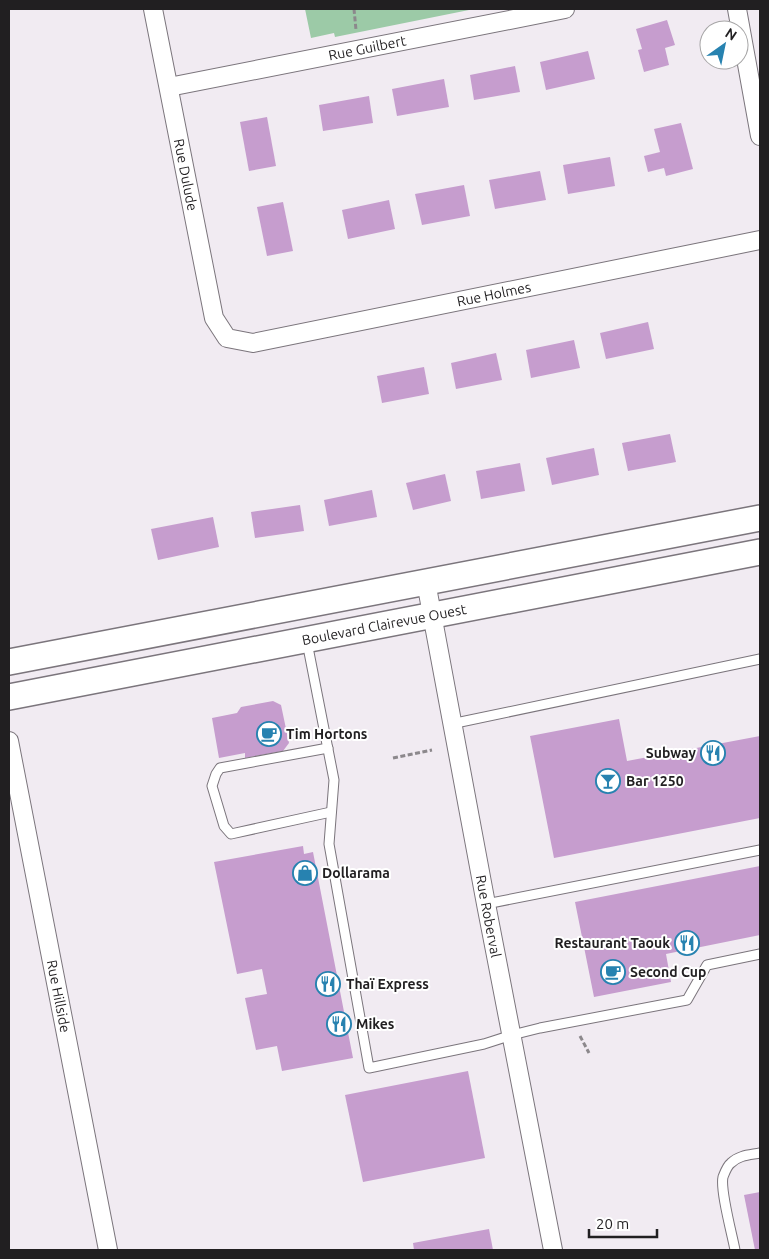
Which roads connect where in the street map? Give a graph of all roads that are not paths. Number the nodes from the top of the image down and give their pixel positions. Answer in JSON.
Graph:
{"nodes":[{"id":1,"x":153,"y":9,"type":"edge"},
{"id":2,"x":565,"y":9,"type":"edge"},
{"id":3,"x":736,"y":9,"type":"edge"},
{"id":4,"x":169,"y":87,"type":"junction"},
{"id":5,"x":760,"y":136,"type":"edge"},
{"id":6,"x":760,"y":240,"type":"edge"},
{"id":7,"x":227,"y":338,"type":"joint"},
{"id":8,"x":760,"y":518,"type":"edge"},
{"id":9,"x":760,"y":552,"type":"edge"},
{"id":10,"x":426,"y":582,"type":"junction"},
{"id":11,"x":432,"y":616,"type":"junction"},
{"id":12,"x":307,"y":640,"type":"junction"},
{"id":13,"x":760,"y":659,"type":"edge"},
{"id":14,"x":9,"y":662,"type":"edge"},
{"id":15,"x":9,"y":697,"type":"edge"},
{"id":16,"x":451,"y":724,"type":"junction"},
{"id":17,"x":9,"y":742,"type":"edge"},
{"id":18,"x":328,"y":748,"type":"junction"},
{"id":19,"x":331,"y":812,"type":"junction"},
{"id":20,"x":760,"y":850,"type":"edge"},
{"id":21,"x":486,"y":904,"type":"junction"},
{"id":22,"x":760,"y":954,"type":"edge"},
{"id":23,"x":512,"y":1035,"type":"junction"},
{"id":24,"x":760,"y":1153,"type":"edge"},
{"id":25,"x":108,"y":1250,"type":"edge"},
{"id":26,"x":553,"y":1250,"type":"edge"},
{"id":27,"x":736,"y":1250,"type":"edge"}],
"edges":[{"from":1,"to":4,"type":"street","name":"Rue Dulude"},
{"from":2,"to":4,"type":"street","name":"Rue Guilbert"},
{"from":3,"to":5,"type":"street"},
{"from":4,"to":7,"type":"street","name":"Rue Dulude"},
{"from":6,"to":7,"type":"street","name":"Rue Holmes"},
{"from":8,"to":10,"type":"street"},
{"from":9,"to":11,"type":"street","name":"Boulevard Clairevue Ouest"},
{"from":10,"to":11,"type":"street","name":"Rue Roberval"},
{"from":10,"to":14,"type":"street"},
{"from":11,"to":12,"type":"street","name":"Boulevard Clairevue Ouest"},
{"from":11,"to":16,"type":"street","name":"Rue Roberval"},
{"from":12,"to":15,"type":"street","name":"Boulevard Clairevue Ouest"},
{"from":12,"to":18,"type":"lane"},
{"from":13,"to":16,"type":"lane"},
{"from":16,"to":21,"type":"street","name":"Rue Roberval"},
{"from":17,"to":25,"type":"street","name":"Rue Hillside"},
{"from":18,"to":19,"type":"lane"},
{"from":18,"to":19,"type":"lane"},
{"from":19,"to":23,"type":"lane"},
{"from":20,"to":21,"type":"lane"},
{"from":21,"to":23,"type":"street","name":"Rue Roberval"},
{"from":22,"to":23,"type":"lane"},
{"from":23,"to":26,"type":"street","name":"Rue Roberval"},
{"from":24,"to":27,"type":"lane"}]}
